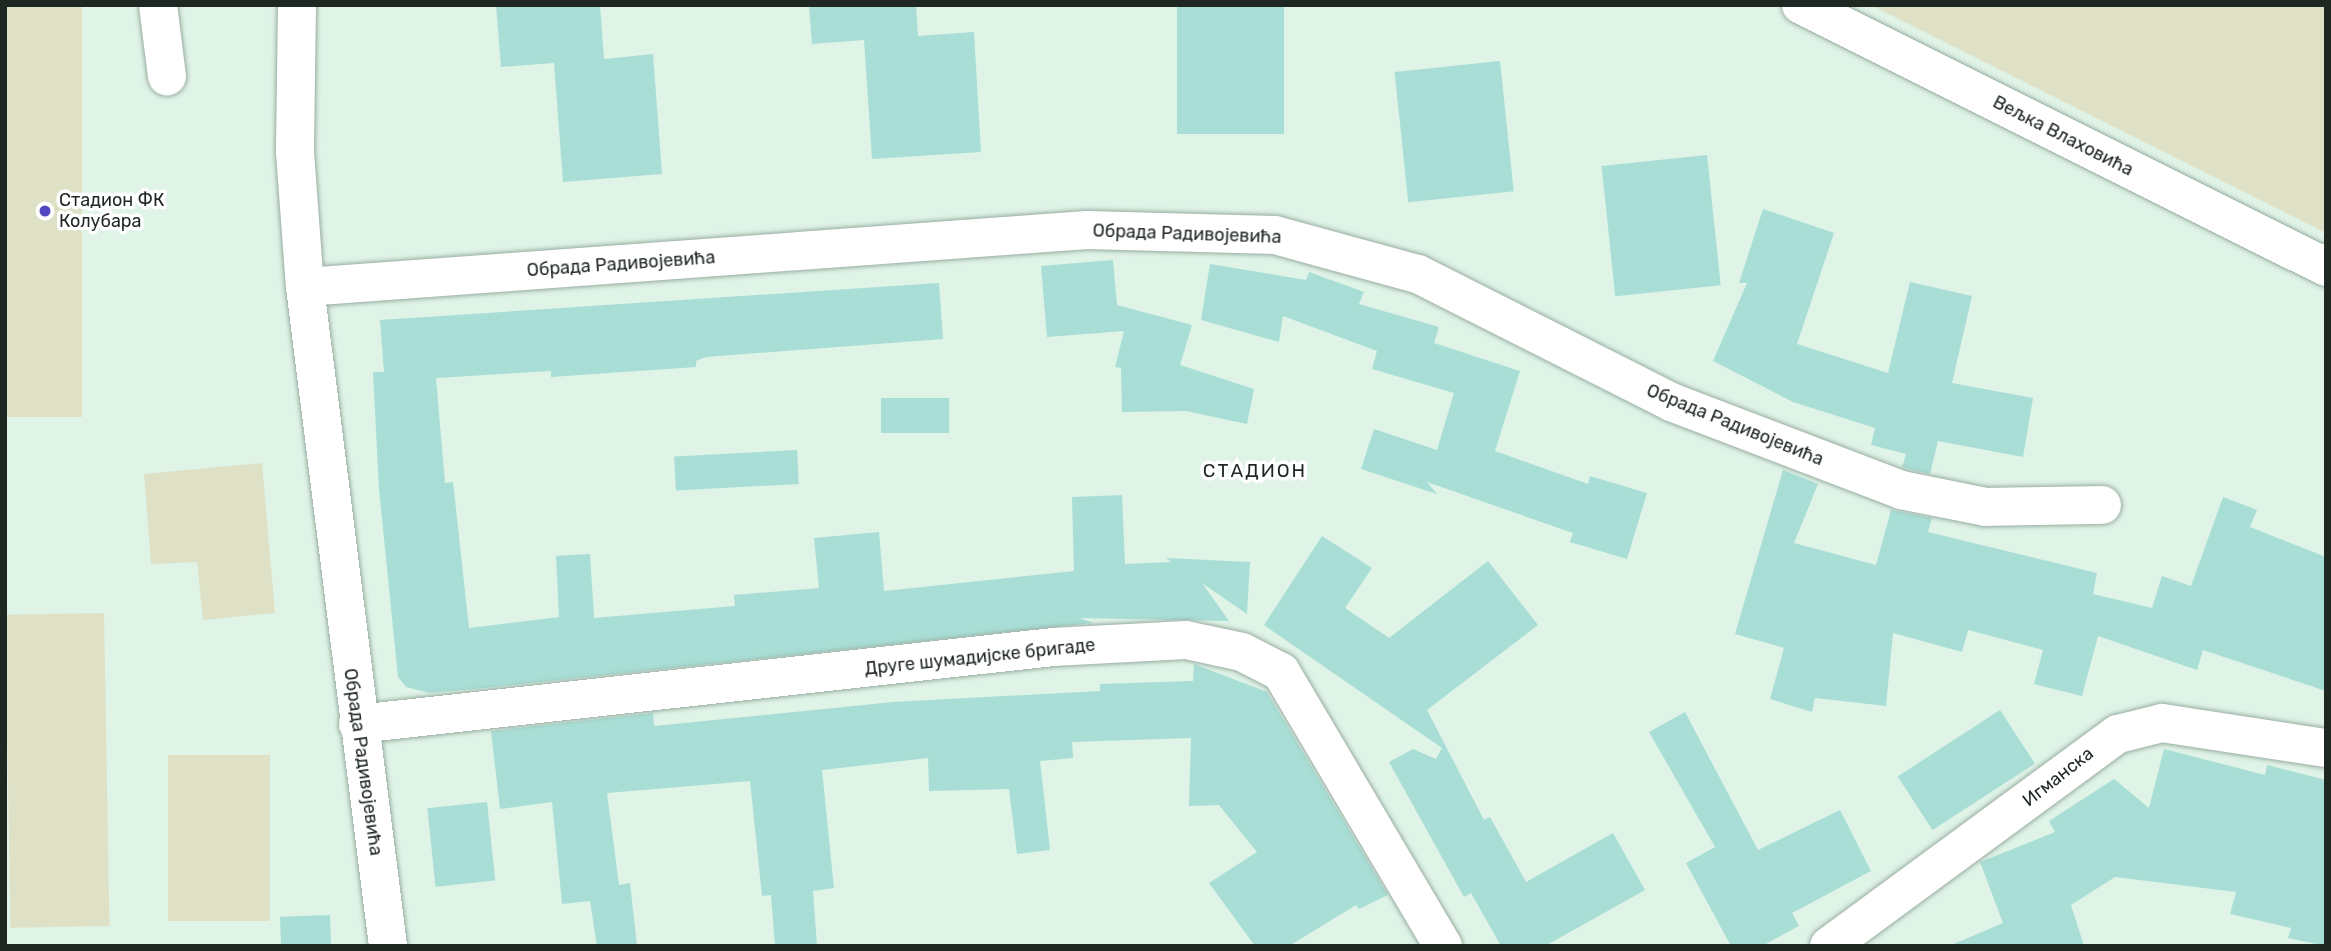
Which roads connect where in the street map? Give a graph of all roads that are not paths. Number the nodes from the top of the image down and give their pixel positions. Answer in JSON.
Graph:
{"nodes":[{"id":1,"x":158,"y":5,"type":"edge"},
{"id":2,"x":297,"y":5,"type":"edge"},
{"id":3,"x":1801,"y":5,"type":"edge"},
{"id":4,"x":167,"y":76,"type":"dead end"},
{"id":5,"x":2326,"y":267,"type":"edge"},
{"id":6,"x":304,"y":287,"type":"junction"},
{"id":7,"x":2102,"y":505,"type":"dead end"},
{"id":8,"x":358,"y":724,"type":"junction"},
{"id":9,"x":2326,"y":748,"type":"edge"},
{"id":10,"x":388,"y":946,"type":"edge"},
{"id":11,"x":1443,"y":946,"type":"edge"},
{"id":12,"x":1829,"y":946,"type":"edge"}],
"edges":[{"from":1,"to":4,"type":"street"},
{"from":2,"to":6,"type":"street","name":"Обрада Радивојевића"},
{"from":3,"to":5,"type":"street","name":"Вељка Влаховића"},
{"from":6,"to":7,"type":"street","name":"Обрада Радивојевића"},
{"from":6,"to":8,"type":"street","name":"Обрада Радивојевића"},
{"from":8,"to":10,"type":"street","name":"Обрада Радивојевића"},
{"from":8,"to":11,"type":"street","name":"Друге шумадијске бригаде"},
{"from":9,"to":12,"type":"street","name":"Игманска"}]}
